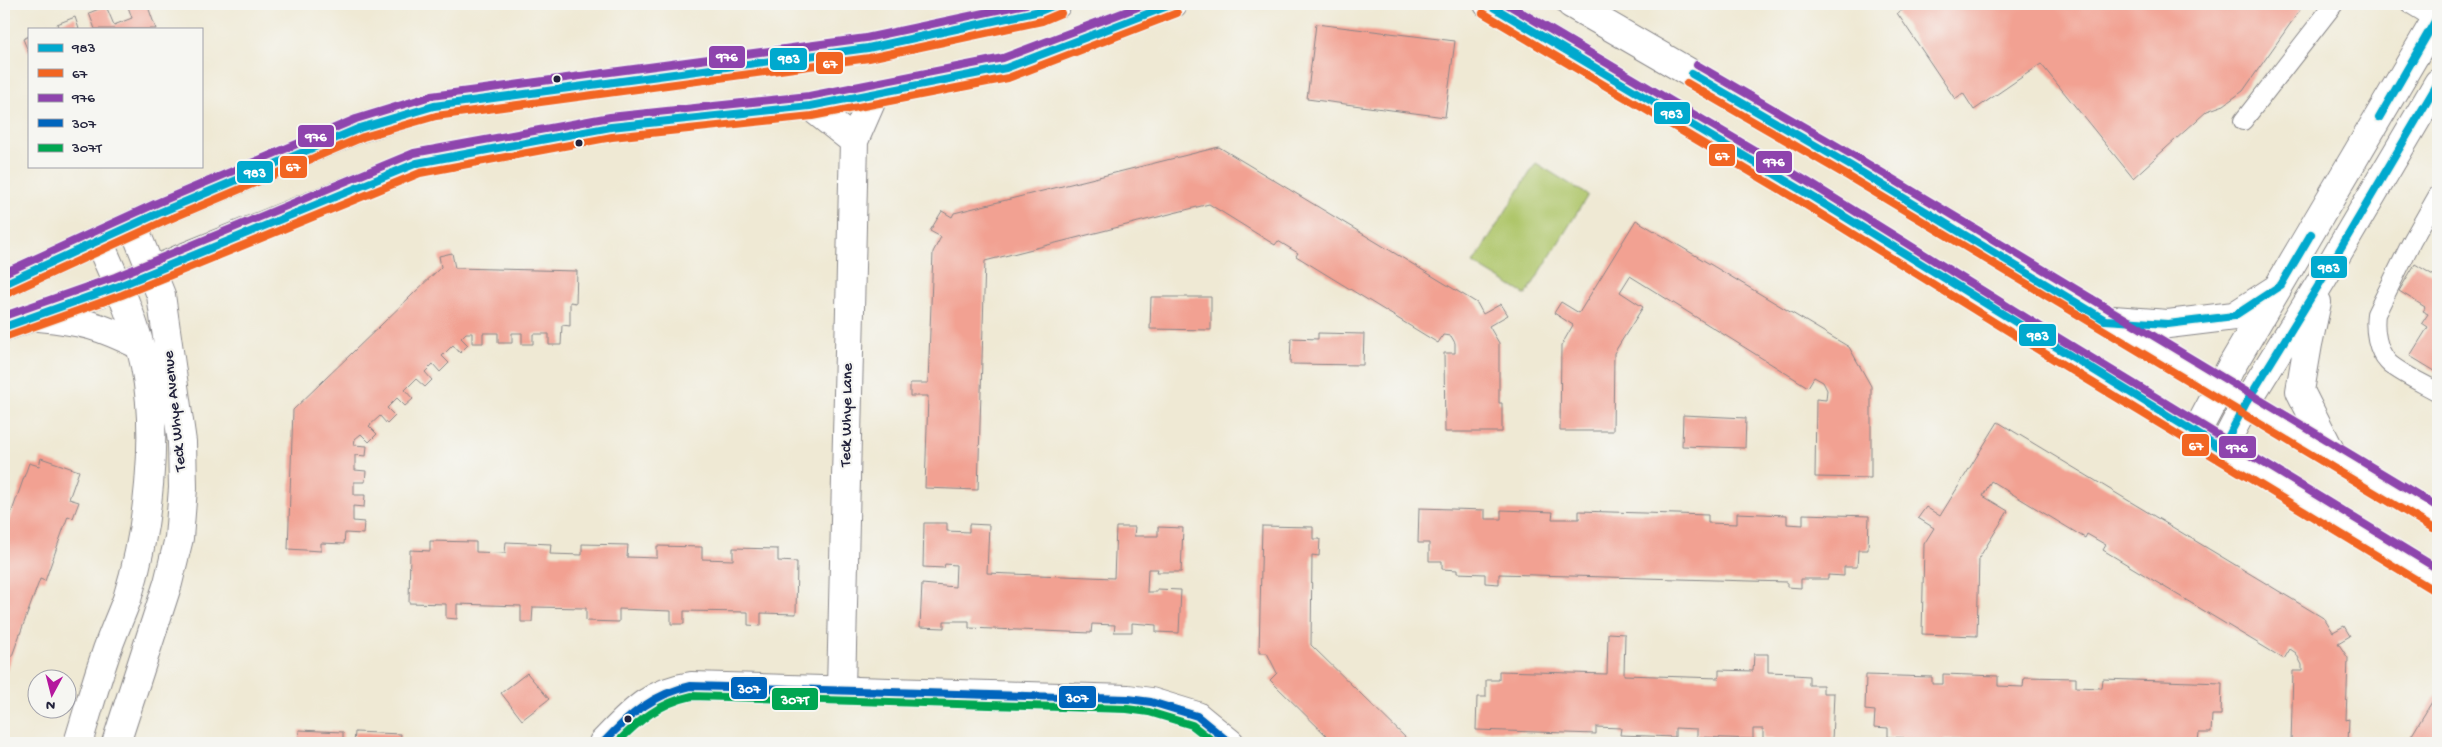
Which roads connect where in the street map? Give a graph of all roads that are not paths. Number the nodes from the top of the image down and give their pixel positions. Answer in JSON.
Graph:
{"nodes":[{"id":1,"x":1057,"y":4,"type":"edge"},
{"id":2,"x":1173,"y":4,"type":"edge"},
{"id":3,"x":1488,"y":4,"type":"edge"},
{"id":4,"x":1571,"y":4,"type":"edge"},
{"id":5,"x":2334,"y":4,"type":"edge"},
{"id":6,"x":2410,"y":4,"type":"edge"},
{"id":7,"x":2437,"y":18,"type":"edge"},
{"id":8,"x":2438,"y":83,"type":"edge"},
{"id":9,"x":875,"y":93,"type":"junction"},
{"id":10,"x":810,"y":106,"type":"junction"},
{"id":11,"x":2243,"y":121,"type":"dead end"},
{"id":12,"x":854,"y":141,"type":"junction"},
{"id":13,"x":2438,"y":195,"type":"edge"},
{"id":14,"x":133,"y":225,"type":"junction"},
{"id":15,"x":99,"y":242,"type":"junction"},
{"id":16,"x":153,"y":271,"type":"junction"},
{"id":17,"x":2323,"y":278,"type":"junction"},
{"id":18,"x":4,"y":284,"type":"edge"},
{"id":19,"x":2281,"y":285,"type":"junction"},
{"id":20,"x":119,"y":286,"type":"junction"},
{"id":21,"x":30,"y":316,"type":"junction"},
{"id":22,"x":2105,"y":320,"type":"junction"},
{"id":23,"x":4,"y":328,"type":"edge"},
{"id":24,"x":139,"y":345,"type":"junction"},
{"id":25,"x":2221,"y":387,"type":"junction"},
{"id":26,"x":2438,"y":392,"type":"edge"},
{"id":27,"x":2246,"y":403,"type":"junction"},
{"id":28,"x":2196,"y":433,"type":"junction"},
{"id":29,"x":2222,"y":449,"type":"junction"},
{"id":30,"x":2333,"y":456,"type":"junction"},
{"id":31,"x":2438,"y":519,"type":"edge"},
{"id":32,"x":2438,"y":580,"type":"edge"},
{"id":33,"x":841,"y":689,"type":"junction"},
{"id":34,"x":78,"y":743,"type":"edge"},
{"id":35,"x":116,"y":743,"type":"edge"},
{"id":36,"x":603,"y":743,"type":"edge"},
{"id":37,"x":1230,"y":743,"type":"edge"}],
"edges":[{"from":1,"to":14,"type":"main road"},
{"from":2,"to":9,"type":"main road"},
{"from":3,"to":28,"type":"main road"},
{"from":4,"to":22,"type":"main road"},
{"from":5,"to":11,"type":"lane"},
{"from":6,"to":7,"type":"lane"},
{"from":7,"to":19,"type":"main road"},
{"from":8,"to":17,"type":"main road"},
{"from":9,"to":10,"type":"main road"},
{"from":9,"to":12,"type":"main road","name":"Teck Whye Lane"},
{"from":10,"to":12,"type":"main road"},
{"from":10,"to":16,"type":"main road"},
{"from":12,"to":33,"type":"main road","name":"Teck Whye Lane"},
{"from":13,"to":26,"type":"lane"},
{"from":14,"to":15,"type":"main road"},
{"from":14,"to":16,"type":"main road","name":"Teck Whye Avenue"},
{"from":15,"to":18,"type":"main road"},
{"from":15,"to":20,"type":"main road","name":"Teck Whye Avenue"},
{"from":16,"to":20,"type":"main road"},
{"from":16,"to":35,"type":"main road","name":"Teck Whye Avenue"},
{"from":17,"to":27,"type":"main road"},
{"from":17,"to":30,"type":"main road"},
{"from":19,"to":22,"type":"main road"},
{"from":19,"to":25,"type":"main road"},
{"from":20,"to":21,"type":"main road"},
{"from":20,"to":24,"type":"main road","name":"Teck Whye Avenue"},
{"from":21,"to":23,"type":"main road"},
{"from":21,"to":24,"type":"main road"},
{"from":22,"to":25,"type":"main road"},
{"from":24,"to":34,"type":"main road","name":"Teck Whye Avenue"},
{"from":25,"to":27,"type":"main road"},
{"from":25,"to":28,"type":"main road"},
{"from":27,"to":29,"type":"main road"},
{"from":27,"to":30,"type":"main road"},
{"from":28,"to":29,"type":"main road"},
{"from":29,"to":32,"type":"main road"},
{"from":30,"to":31,"type":"main road"},
{"from":33,"to":36,"type":"main road"},
{"from":33,"to":37,"type":"main road"}]}
